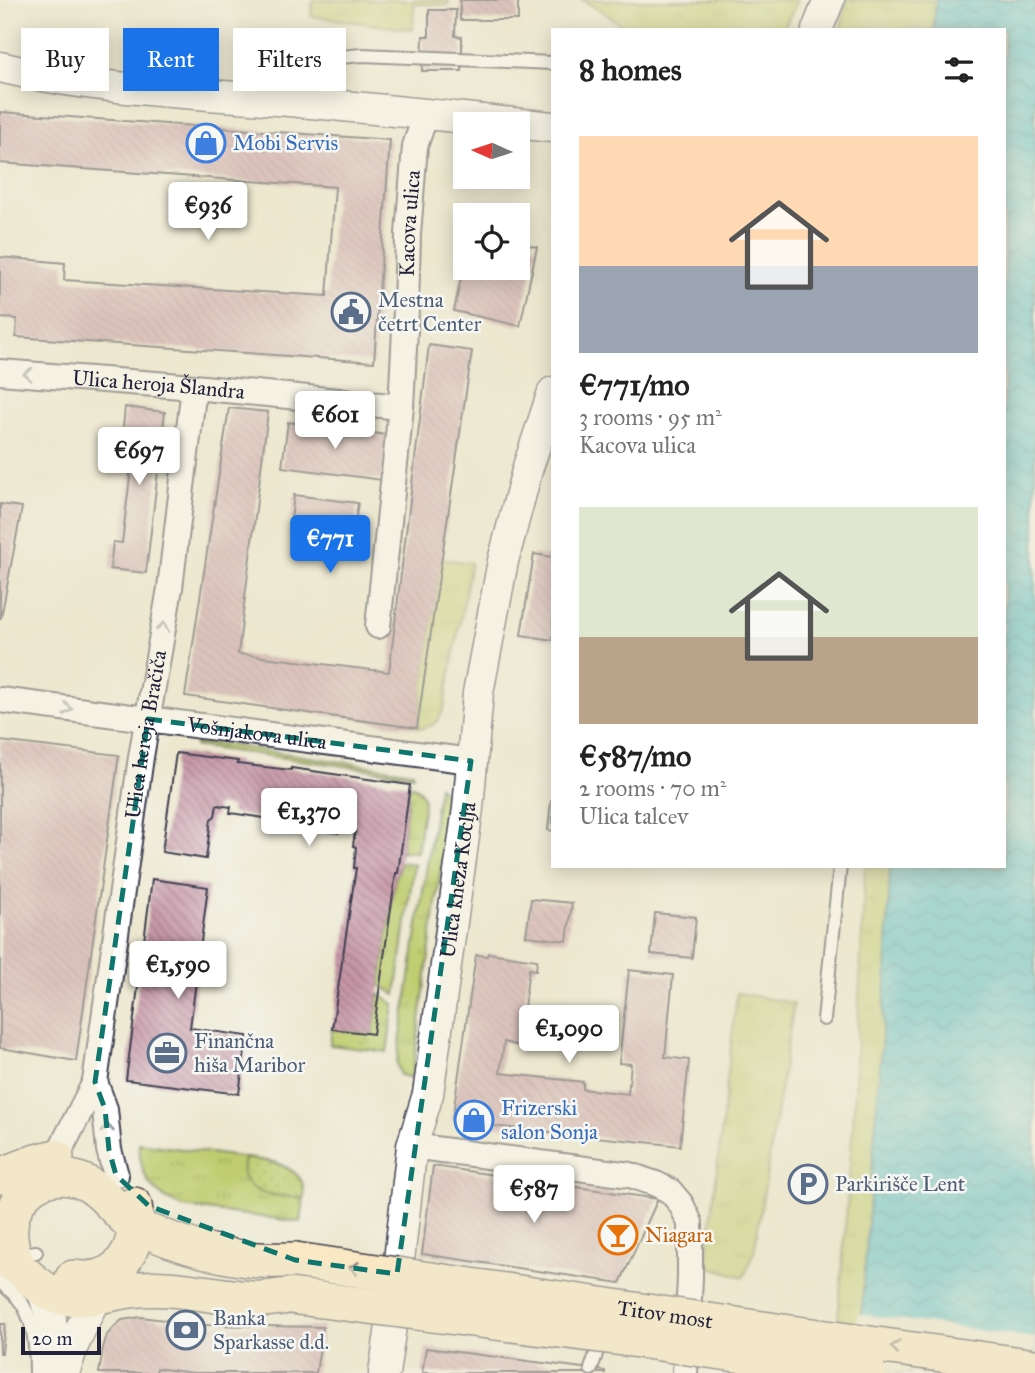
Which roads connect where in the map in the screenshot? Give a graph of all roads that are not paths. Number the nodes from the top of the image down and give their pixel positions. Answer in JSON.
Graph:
{"nodes":[{"id":1,"x":829,"y":0,"type":"edge"},
{"id":2,"x":818,"y":28,"type":"edge"},
{"id":3,"x":551,"y":63,"type":"edge"},
{"id":4,"x":0,"y":66,"type":"edge"},
{"id":5,"x":288,"y":101,"type":"junction"},
{"id":6,"x":426,"y":114,"type":"junction"},
{"id":7,"x":551,"y":127,"type":"edge"},
{"id":8,"x":0,"y":372,"type":"edge"},
{"id":9,"x":194,"y":387,"type":"junction"},
{"id":10,"x":551,"y":398,"type":"edge"},
{"id":11,"x":401,"y":407,"type":"junction"},
{"id":12,"x":378,"y":626,"type":"dead end"},
{"id":13,"x":0,"y":700,"type":"edge"},
{"id":14,"x":148,"y":719,"type":"junction"},
{"id":15,"x":471,"y":761,"type":"junction"},
{"id":16,"x":840,"y":868,"type":"edge"},
{"id":17,"x":824,"y":1019,"type":"dead end"},
{"id":18,"x":95,"y":1082,"type":"junction"},
{"id":19,"x":412,"y":1146,"type":"junction"},
{"id":20,"x":21,"y":1180,"type":"edge"},
{"id":21,"x":128,"y":1199,"type":"junction"},
{"id":22,"x":13,"y":1259,"type":"edge"},
{"id":23,"x":107,"y":1279,"type":"junction"},
{"id":24,"x":518,"y":1312,"type":"dead end"},
{"id":25,"x":606,"y":1324,"type":"junction"},
{"id":26,"x":687,"y":1335,"type":"junction"},
{"id":27,"x":1035,"y":1367,"type":"edge"},
{"id":28,"x":591,"y":1369,"type":"dead end"},
{"id":29,"x":36,"y":1373,"type":"edge"},
{"id":30,"x":55,"y":1373,"type":"edge"},
{"id":31,"x":64,"y":1373,"type":"edge"},
{"id":32,"x":383,"y":1373,"type":"edge"},
{"id":33,"x":685,"y":1373,"type":"edge"},
{"id":34,"x":869,"y":1373,"type":"edge"}],
"edges":[{"from":1,"to":2,"type":"street"},
{"from":3,"to":5,"type":"lane"},
{"from":4,"to":5,"type":"street"},
{"from":5,"to":6,"type":"street"},
{"from":6,"to":7,"type":"street"},
{"from":6,"to":11,"type":"street","name":"Kacova ulica"},
{"from":9,"to":8,"type":"street","name":"Ulica heroja Šlandra","one_way":true},
{"from":9,"to":11,"type":"street","name":"Ulica heroja Šlandra"},
{"from":14,"to":9,"type":"street","name":"Ulica heroja Bračiča","one_way":true},
{"from":10,"to":15,"type":"street","name":"Ulica kneza Koclja"},
{"from":11,"to":12,"type":"street","name":"Kacova ulica"},
{"from":13,"to":14,"type":"street","name":"Vošnjakova ulica","one_way":true},
{"from":14,"to":15,"type":"street","name":"Vošnjakova ulica"},
{"from":14,"to":18,"type":"street","name":"Ulica heroja Bračiča"},
{"from":15,"to":19,"type":"street","name":"Ulica kneza Koclja"},
{"from":16,"to":17,"type":"lane"},
{"from":18,"to":20,"type":"street","name":"Ulica heroja Bračiča"},
{"from":21,"to":18,"type":"street","name":"Ulica heroja Bračiča","one_way":true},
{"from":19,"to":26,"type":"street"},
{"from":19,"to":32,"type":"street","name":"Ulica kneza Koclja"},
{"from":20,"to":21,"type":"main road"},
{"from":20,"to":21,"type":"main road"},
{"from":20,"to":22,"type":"main road"},
{"from":21,"to":23,"type":"main road"},
{"from":27,"to":21,"type":"main road","name":"Titov most","one_way":true,"bridge":true},
{"from":22,"to":23,"type":"main road"},
{"from":22,"to":29,"type":"lane"},
{"from":22,"to":30,"type":"street"},
{"from":23,"to":31,"type":"street"},
{"from":23,"to":34,"type":"main road","name":"Titov most","bridge":true},
{"from":24,"to":25,"type":"lane"},
{"from":25,"to":26,"type":"lane"},
{"from":25,"to":28,"type":"lane"},
{"from":26,"to":33,"type":"street"}]}
